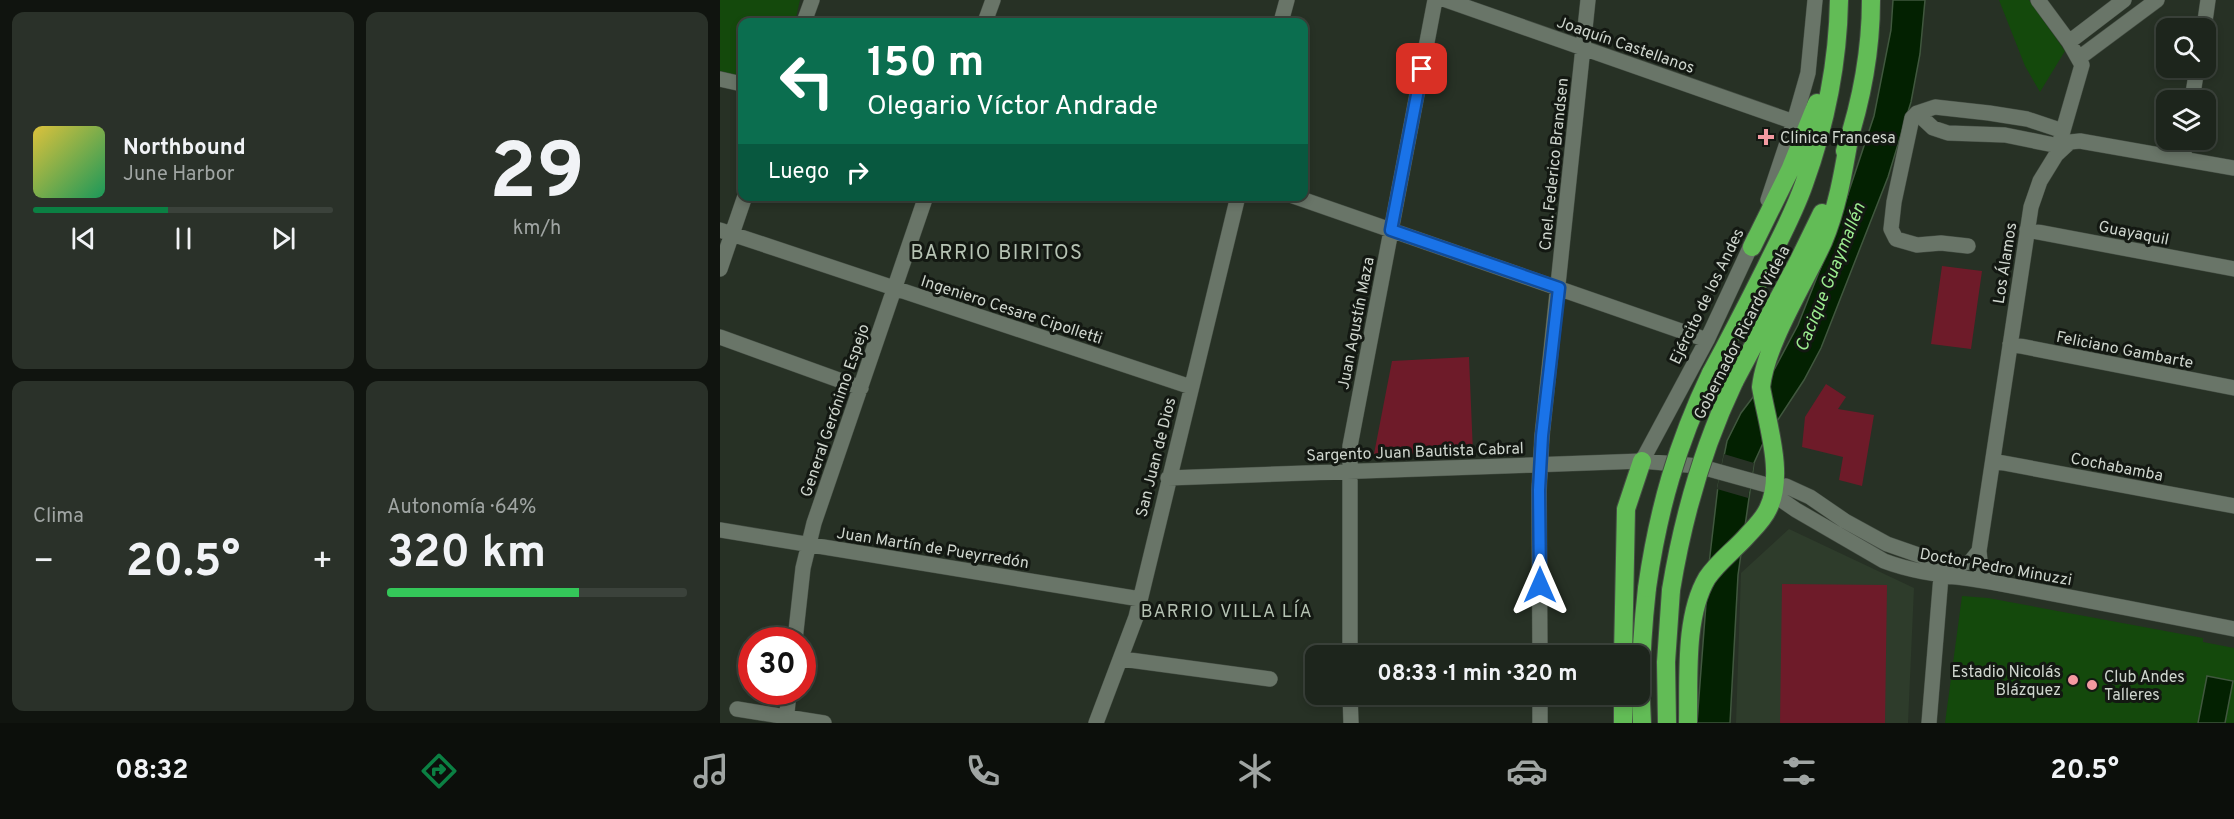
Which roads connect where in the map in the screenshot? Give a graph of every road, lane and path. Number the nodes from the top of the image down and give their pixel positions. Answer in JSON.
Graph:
{"nodes":[{"id":1,"x":812,"y":0,"type":"edge"},
{"id":2,"x":993,"y":0,"type":"edge"},
{"id":3,"x":1287,"y":0,"type":"edge"},
{"id":4,"x":1436,"y":0,"type":"edge"},
{"id":5,"x":1446,"y":0,"type":"edge"},
{"id":6,"x":1588,"y":0,"type":"edge"},
{"id":7,"x":1815,"y":0,"type":"edge"},
{"id":8,"x":1839,"y":0,"type":"edge"},
{"id":9,"x":1871,"y":0,"type":"edge"},
{"id":10,"x":2038,"y":0,"type":"edge"},
{"id":11,"x":2124,"y":0,"type":"edge"},
{"id":12,"x":2157,"y":0,"type":"edge"},
{"id":13,"x":2208,"y":0,"type":"edge"},
{"id":14,"x":805,"y":18,"type":"edge"},
{"id":15,"x":986,"y":18,"type":"edge"},
{"id":16,"x":1282,"y":18,"type":"edge"},
{"id":17,"x":2205,"y":18,"type":"edge"},
{"id":18,"x":2069,"y":42,"type":"junction"},
{"id":19,"x":1583,"y":47,"type":"junction"},
{"id":20,"x":1836,"y":47,"type":"junction"},
{"id":21,"x":2079,"y":58,"type":"junction"},
{"id":22,"x":720,"y":79,"type":"edge"},
{"id":23,"x":738,"y":83,"type":"edge"},
{"id":24,"x":1917,"y":113,"type":"junction"},
{"id":25,"x":1794,"y":122,"type":"junction"},
{"id":26,"x":1849,"y":139,"type":"junction"},
{"id":27,"x":2059,"y":144,"type":"junction"},
{"id":28,"x":2184,"y":150,"type":"edge"},
{"id":29,"x":2182,"y":159,"type":"junction"},
{"id":30,"x":2234,"y":168,"type":"edge"},
{"id":31,"x":742,"y":201,"type":"edge"},
{"id":32,"x":924,"y":201,"type":"edge"},
{"id":33,"x":1237,"y":201,"type":"edge"},
{"id":34,"x":1307,"y":201,"type":"edge"},
{"id":35,"x":1391,"y":230,"type":"junction"},
{"id":36,"x":2027,"y":230,"type":"junction"},
{"id":37,"x":726,"y":232,"type":"edge"},
{"id":38,"x":1968,"y":246,"type":"dead end"},
{"id":39,"x":1752,"y":247,"type":"junction"},
{"id":40,"x":720,"y":269,"type":"edge"},
{"id":41,"x":2234,"y":269,"type":"edge"},
{"id":42,"x":895,"y":288,"type":"junction"},
{"id":43,"x":1559,"y":288,"type":"junction"},
{"id":44,"x":720,"y":337,"type":"edge"},
{"id":45,"x":1707,"y":340,"type":"junction"},
{"id":46,"x":2010,"y":344,"type":"junction"},
{"id":47,"x":1191,"y":387,"type":"junction"},
{"id":48,"x":861,"y":388,"type":"junction"},
{"id":49,"x":2234,"y":388,"type":"edge"},
{"id":50,"x":1641,"y":461,"type":"junction"},
{"id":51,"x":1993,"y":462,"type":"junction"},
{"id":52,"x":1540,"y":464,"type":"junction"},
{"id":53,"x":1349,"y":471,"type":"junction"},
{"id":54,"x":1728,"y":473,"type":"joint"},
{"id":55,"x":1168,"y":478,"type":"junction"},
{"id":56,"x":1774,"y":487,"type":"junction"},
{"id":57,"x":2234,"y":506,"type":"edge"},
{"id":58,"x":720,"y":530,"type":"edge"},
{"id":59,"x":807,"y":545,"type":"junction"},
{"id":60,"x":1979,"y":551,"type":"junction"},
{"id":61,"x":1930,"y":559,"type":"junction"},
{"id":62,"x":1941,"y":576,"type":"junction"},
{"id":63,"x":1991,"y":582,"type":"junction"},
{"id":64,"x":1140,"y":599,"type":"junction"},
{"id":65,"x":797,"y":627,"type":"edge"},
{"id":66,"x":2234,"y":628,"type":"edge"},
{"id":67,"x":1350,"y":645,"type":"edge"},
{"id":68,"x":1540,"y":645,"type":"edge"},
{"id":69,"x":1623,"y":645,"type":"edge"},
{"id":70,"x":1122,"y":659,"type":"junction"},
{"id":71,"x":1270,"y":679,"type":"dead end"},
{"id":72,"x":788,"y":705,"type":"edge"},
{"id":73,"x":1350,"y":705,"type":"edge"},
{"id":74,"x":1540,"y":705,"type":"edge"},
{"id":75,"x":1623,"y":705,"type":"edge"},
{"id":76,"x":737,"y":709,"type":"dead end"},
{"id":77,"x":786,"y":720,"type":"edge"},
{"id":78,"x":824,"y":723,"type":"edge"},
{"id":79,"x":1096,"y":723,"type":"edge"},
{"id":80,"x":1351,"y":723,"type":"edge"},
{"id":81,"x":1540,"y":723,"type":"edge"},
{"id":82,"x":1623,"y":723,"type":"edge"},
{"id":83,"x":1642,"y":723,"type":"edge"},
{"id":84,"x":1667,"y":723,"type":"edge"},
{"id":85,"x":1688,"y":723,"type":"edge"},
{"id":86,"x":1929,"y":723,"type":"edge"}],
"edges":[{"from":1,"to":14,"type":"street"},
{"from":2,"to":15,"type":"street"},
{"from":3,"to":16,"type":"street"},
{"from":4,"to":35,"type":"street","name":"Juan Agustín Maza"},
{"from":5,"to":19,"type":"street","name":"Joaquín Castellanos"},
{"from":6,"to":19,"type":"street","name":"Cnel. Federico Brandsen"},
{"from":7,"to":25,"type":"street","name":"Ejército de los Andes"},
{"from":8,"to":20,"type":"highway","name":"Gobernador Ricardo Videla"},
{"from":9,"to":26,"type":"highway","name":"Gobernador Ricardo Videla"},
{"from":10,"to":18,"type":"street"},
{"from":11,"to":18,"type":"street"},
{"from":12,"to":21,"type":"street"},
{"from":13,"to":17,"type":"street"},
{"from":18,"to":21,"type":"street"},
{"from":19,"to":25,"type":"street","name":"Joaquín Castellanos"},
{"from":19,"to":43,"type":"street","name":"Cnel. Federico Brandsen"},
{"from":20,"to":39,"type":"highway"},
{"from":20,"to":83,"type":"highway","name":"Gobernador Ricardo Videla","bridge":true},
{"from":21,"to":27,"type":"street","name":"Los Álamos"},
{"from":22,"to":23,"type":"street"},
{"from":24,"to":27,"type":"street"},
{"from":24,"to":27,"type":"street"},
{"from":24,"to":38,"type":"street"},
{"from":25,"to":39,"type":"street","name":"Ejército de los Andes"},
{"from":26,"to":56,"type":"highway"},
{"from":26,"to":84,"type":"highway","name":"Gobernador Ricardo Videla","bridge":true},
{"from":27,"to":29,"type":"street"},
{"from":27,"to":36,"type":"street","name":"Los Álamos"},
{"from":28,"to":29,"type":"street"},
{"from":29,"to":30,"type":"street"},
{"from":31,"to":37,"type":"street"},
{"from":32,"to":42,"type":"street","name":"General Gerónimo Espejo"},
{"from":33,"to":47,"type":"street","name":"San Juan de Dios"},
{"from":34,"to":35,"type":"street"},
{"from":35,"to":43,"type":"street"},
{"from":35,"to":53,"type":"street","name":"Juan Agustín Maza"},
{"from":36,"to":41,"type":"street","name":"Guayaquil"},
{"from":36,"to":46,"type":"street","name":"Los Álamos"},
{"from":37,"to":40,"type":"street"},
{"from":37,"to":42,"type":"street","name":"Ingeniero Cesare Cipolletti"},
{"from":39,"to":45,"type":"street","name":"Ejército de los Andes"},
{"from":42,"to":47,"type":"street","name":"Ingeniero Cesare Cipolletti"},
{"from":42,"to":48,"type":"street","name":"General Gerónimo Espejo"},
{"from":43,"to":45,"type":"street"},
{"from":43,"to":52,"type":"street","name":"Cnel. Federico Brandsen"},
{"from":44,"to":48,"type":"street"},
{"from":45,"to":50,"type":"street","name":"Ejército de los Andes"},
{"from":46,"to":49,"type":"street","name":"Feliciano Gambarte"},
{"from":46,"to":51,"type":"street","name":"Los Álamos"},
{"from":47,"to":55,"type":"street","name":"San Juan de Dios"},
{"from":48,"to":59,"type":"street","name":"General Gerónimo Espejo"},
{"from":50,"to":52,"type":"street","name":"Sargento Juan Bautista Cabral"},
{"from":50,"to":54,"type":"street","name":"Sargento Juan Bautista Cabral"},
{"from":50,"to":69,"type":"highway"},
{"from":51,"to":57,"type":"street","name":"Cochabamba"},
{"from":51,"to":60,"type":"street","name":"Los Álamos"},
{"from":52,"to":53,"type":"street","name":"Sargento Juan Bautista Cabral"},
{"from":52,"to":68,"type":"street","name":"Cnel. Federico Brandsen"},
{"from":53,"to":55,"type":"street","name":"Sargento Juan Bautista Cabral"},
{"from":53,"to":67,"type":"street","name":"Juan Agustín Maza"},
{"from":54,"to":56,"type":"street","name":"Doctor Pedro Minuzzi"},
{"from":55,"to":64,"type":"street","name":"San Juan de Dios"},
{"from":56,"to":61,"type":"street","name":"Doctor Pedro Minuzzi"},
{"from":56,"to":62,"type":"street","name":"Doctor Pedro Minuzzi"},
{"from":56,"to":85,"type":"highway"},
{"from":58,"to":59,"type":"street","name":"Juan Martín de Pueyrredón"},
{"from":59,"to":64,"type":"street","name":"Juan Martín de Pueyrredón"},
{"from":59,"to":65,"type":"street","name":"General Gerónimo Espejo"},
{"from":60,"to":61,"type":"street","name":"Doctor Pedro Minuzzi"},
{"from":60,"to":63,"type":"street","name":"Los Álamos"},
{"from":61,"to":62,"type":"street"},
{"from":62,"to":63,"type":"street","name":"Doctor Pedro Minuzzi"},
{"from":62,"to":86,"type":"street"},
{"from":63,"to":66,"type":"street","name":"Doctor Pedro Minuzzi"},
{"from":64,"to":70,"type":"street","name":"San Juan de Dios"},
{"from":70,"to":71,"type":"street"},
{"from":70,"to":79,"type":"street","name":"San Juan de Dios"},
{"from":72,"to":77,"type":"street"},
{"from":73,"to":80,"type":"street"},
{"from":74,"to":81,"type":"street"},
{"from":75,"to":82,"type":"highway"},
{"from":76,"to":77,"type":"street"},
{"from":77,"to":78,"type":"street"}]}
